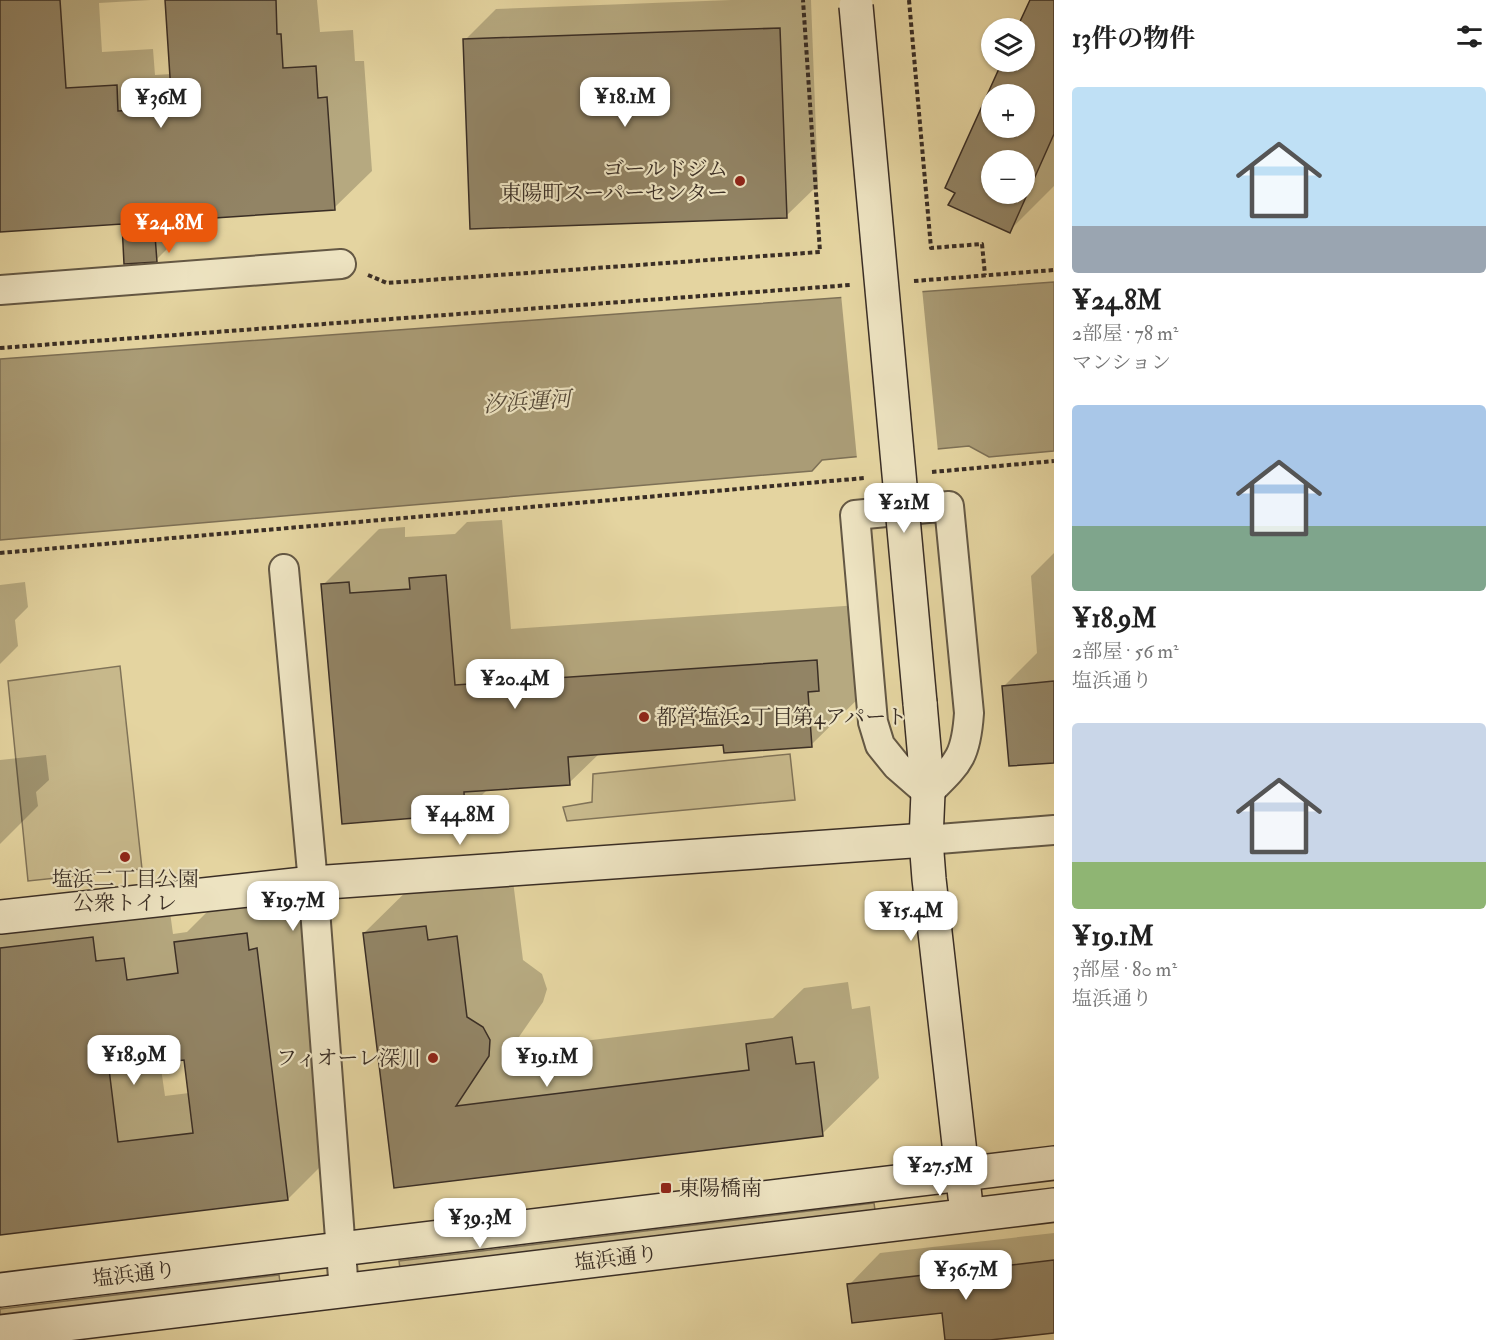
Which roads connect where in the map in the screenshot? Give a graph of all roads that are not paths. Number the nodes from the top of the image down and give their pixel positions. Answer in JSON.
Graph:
{"nodes":[{"id":1,"x":855,"y":3,"type":"edge"},
{"id":2,"x":341,"y":264,"type":"road end"},
{"id":3,"x":0,"y":290,"type":"edge"},
{"id":4,"x":284,"y":569,"type":"dead end"},
{"id":5,"x":928,"y":793,"type":"junction"},
{"id":6,"x":1054,"y":830,"type":"edge"},
{"id":7,"x":926,"y":840,"type":"junction"},
{"id":8,"x":313,"y":883,"type":"junction"},
{"id":9,"x":0,"y":917,"type":"edge"},
{"id":10,"x":1054,"y":1163,"type":"edge"},
{"id":11,"x":963,"y":1174,"type":"junction"},
{"id":12,"x":1054,"y":1205,"type":"edge"},
{"id":13,"x":967,"y":1215,"type":"junction"},
{"id":14,"x":341,"y":1249,"type":"junction"},
{"id":15,"x":0,"y":1290,"type":"edge"},
{"id":16,"x":344,"y":1291,"type":"junction"},
{"id":17,"x":0,"y":1332,"type":"edge"}],
"edges":[{"from":1,"to":5,"type":"street","bridge":true},
{"from":2,"to":3,"type":"street"},
{"from":4,"to":8,"type":"street"},
{"from":5,"to":5,"type":"street"},
{"from":5,"to":7,"type":"street"},
{"from":6,"to":7,"type":"street"},
{"from":7,"to":8,"type":"street"},
{"from":7,"to":11,"type":"street"},
{"from":8,"to":9,"type":"street"},
{"from":8,"to":14,"type":"street"},
{"from":10,"to":11,"type":"street","name":"塩浜通り"},
{"from":11,"to":13,"type":"street"},
{"from":11,"to":14,"type":"street","name":"塩浜通り"},
{"from":12,"to":13,"type":"street","name":"塩浜通り"},
{"from":13,"to":16,"type":"street","name":"塩浜通り"},
{"from":14,"to":15,"type":"street","name":"塩浜通り"},
{"from":14,"to":16,"type":"street"},
{"from":16,"to":17,"type":"street","name":"塩浜通り"}]}
